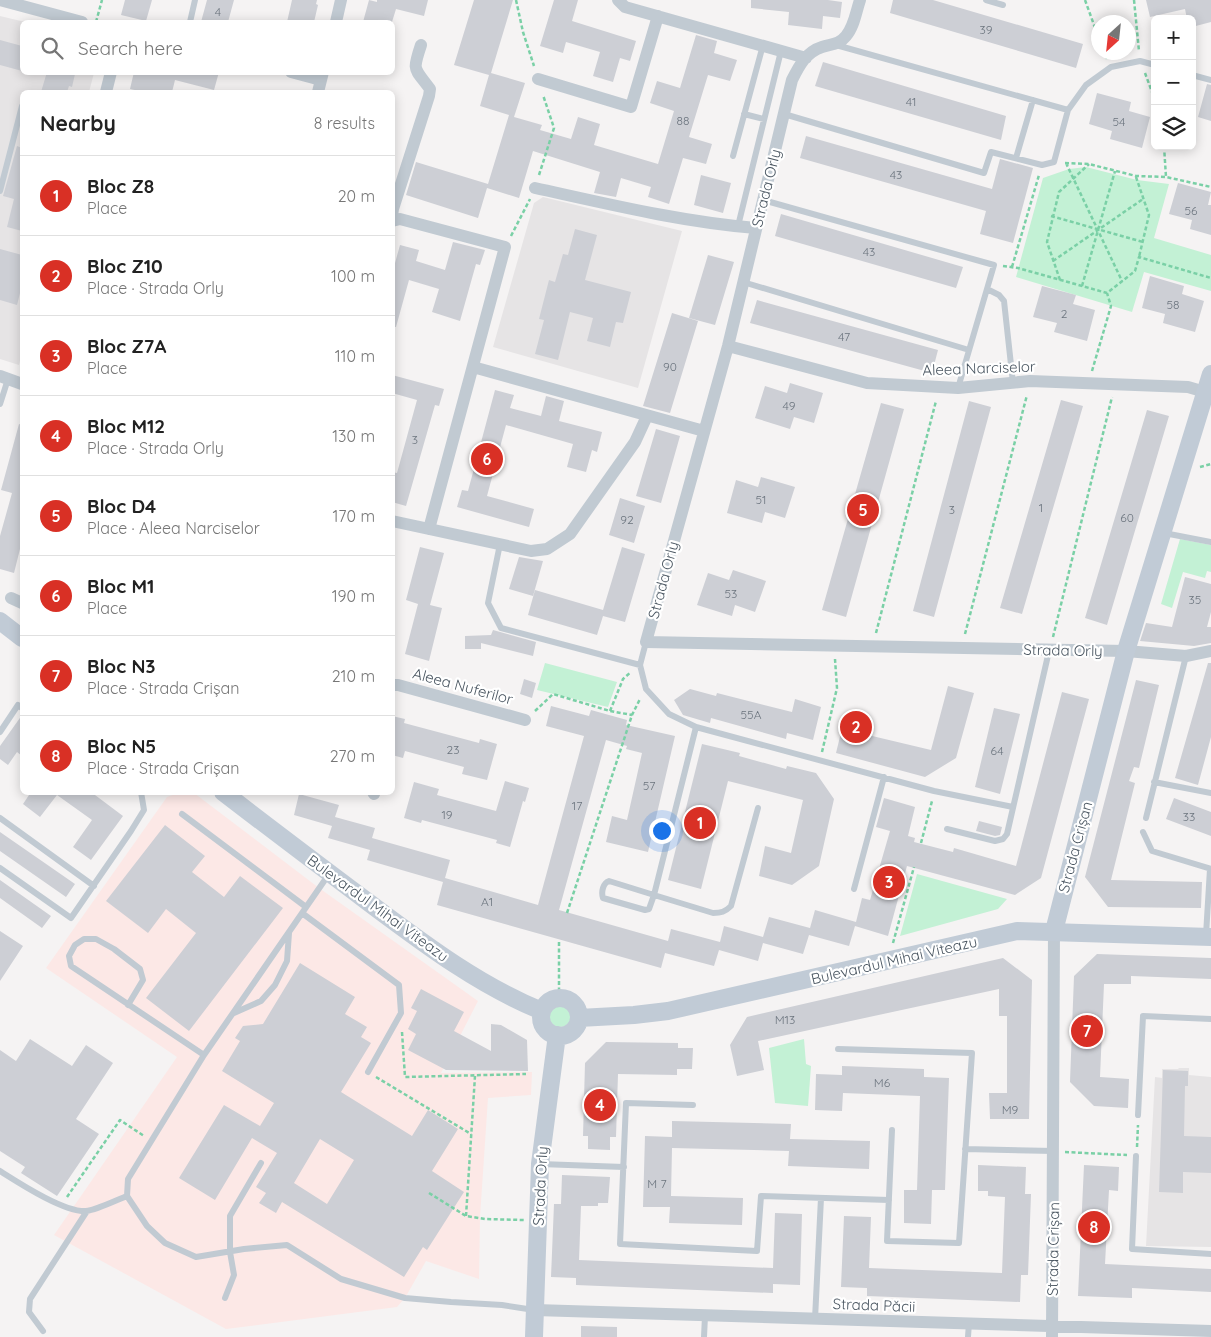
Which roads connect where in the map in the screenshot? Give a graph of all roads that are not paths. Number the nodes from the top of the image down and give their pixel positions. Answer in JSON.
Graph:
{"nodes":[{"id":1,"x":0,"y":0,"type":"edge"},
{"id":2,"x":196,"y":0,"type":"edge"},
{"id":3,"x":341,"y":0,"type":"edge"},
{"id":4,"x":618,"y":0,"type":"edge"},
{"id":5,"x":860,"y":0,"type":"edge"},
{"id":6,"x":986,"y":0,"type":"edge"},
{"id":7,"x":1003,"y":5,"type":"dead end"},
{"id":8,"x":658,"y":16,"type":"junction"},
{"id":9,"x":75,"y":20,"type":"edge"},
{"id":10,"x":191,"y":20,"type":"edge"},
{"id":11,"x":336,"y":20,"type":"edge"},
{"id":12,"x":421,"y":45,"type":"dead end"},
{"id":13,"x":762,"y":45,"type":"junction"},
{"id":14,"x":836,"y":45,"type":"junction"},
{"id":15,"x":781,"y":51,"type":"junction"},
{"id":16,"x":806,"y":58,"type":"junction"},
{"id":17,"x":1151,"y":64,"type":"edge"},
{"id":18,"x":111,"y":75,"type":"edge"},
{"id":19,"x":300,"y":75,"type":"edge"},
{"id":20,"x":1196,"y":76,"type":"edge"},
{"id":21,"x":538,"y":79,"type":"road end"},
{"id":22,"x":1211,"y":80,"type":"edge"},
{"id":23,"x":321,"y":82,"type":"edge"},
{"id":24,"x":107,"y":90,"type":"edge"},
{"id":25,"x":1033,"y":100,"type":"junction"},
{"id":26,"x":1068,"y":110,"type":"junction"},
{"id":27,"x":20,"y":114,"type":"edge"},
{"id":28,"x":744,"y":114,"type":"junction"},
{"id":29,"x":784,"y":114,"type":"junction"},
{"id":30,"x":764,"y":119,"type":"junction"},
{"id":31,"x":733,"y":156,"type":"dead end"},
{"id":32,"x":1016,"y":158,"type":"junction"},
{"id":33,"x":535,"y":188,"type":"road end"},
{"id":34,"x":0,"y":191,"type":"edge"},
{"id":35,"x":763,"y":200,"type":"junction"},
{"id":36,"x":395,"y":203,"type":"edge"},
{"id":37,"x":395,"y":220,"type":"edge"},
{"id":38,"x":738,"y":226,"type":"junction"},
{"id":39,"x":756,"y":228,"type":"junction"},
{"id":40,"x":743,"y":282,"type":"junction"},
{"id":41,"x":987,"y":289,"type":"junction"},
{"id":42,"x":728,"y":346,"type":"junction"},
{"id":43,"x":969,"y":350,"type":"junction"},
{"id":44,"x":473,"y":367,"type":"junction"},
{"id":45,"x":1211,"y":374,"type":"edge"},
{"id":46,"x":4,"y":378,"type":"edge"},
{"id":47,"x":20,"y":383,"type":"edge"},
{"id":48,"x":1013,"y":383,"type":"junction"},
{"id":49,"x":958,"y":388,"type":"junction"},
{"id":50,"x":1205,"y":392,"type":"junction"},
{"id":51,"x":0,"y":404,"type":"edge"},
{"id":52,"x":647,"y":416,"type":"junction"},
{"id":53,"x":704,"y":431,"type":"junction"},
{"id":54,"x":395,"y":522,"type":"edge"},
{"id":55,"x":429,"y":529,"type":"junction"},
{"id":56,"x":1162,"y":532,"type":"junction"},
{"id":57,"x":1211,"y":542,"type":"edge"},
{"id":58,"x":500,"y":544,"type":"junction"},
{"id":59,"x":0,"y":621,"type":"edge"},
{"id":60,"x":20,"y":636,"type":"edge"},
{"id":61,"x":646,"y":642,"type":"junction"},
{"id":62,"x":1049,"y":650,"type":"junction"},
{"id":63,"x":1126,"y":651,"type":"junction"},
{"id":64,"x":1211,"y":651,"type":"edge"},
{"id":65,"x":1186,"y":656,"type":"junction"},
{"id":66,"x":640,"y":665,"type":"junction"},
{"id":67,"x":395,"y":685,"type":"edge"},
{"id":68,"x":20,"y":706,"type":"edge"},
{"id":69,"x":525,"y":720,"type":"road end"},
{"id":70,"x":696,"y":727,"type":"junction"},
{"id":71,"x":0,"y":732,"type":"edge"},
{"id":72,"x":884,"y":777,"type":"junction"},
{"id":73,"x":1154,"y":782,"type":"junction"},
{"id":74,"x":1211,"y":793,"type":"edge"},
{"id":75,"x":141,"y":795,"type":"edge"},
{"id":76,"x":227,"y":795,"type":"edge"},
{"id":77,"x":1013,"y":807,"type":"junction"},
{"id":78,"x":758,"y":808,"type":"dead end"},
{"id":79,"x":182,"y":814,"type":"dead end"},
{"id":80,"x":0,"y":818,"type":"edge"},
{"id":81,"x":1146,"y":818,"type":"dead end"},
{"id":82,"x":947,"y":829,"type":"dead end"},
{"id":83,"x":1142,"y":832,"type":"dead end"},
{"id":84,"x":0,"y":868,"type":"edge"},
{"id":85,"x":1210,"y":869,"type":"edge"},
{"id":86,"x":330,"y":873,"type":"junction"},
{"id":87,"x":94,"y":886,"type":"junction"},
{"id":88,"x":854,"y":889,"type":"dead end"},
{"id":89,"x":654,"y":895,"type":"junction"},
{"id":90,"x":304,"y":910,"type":"junction"},
{"id":91,"x":290,"y":931,"type":"junction"},
{"id":92,"x":1054,"y":931,"type":"junction"},
{"id":93,"x":1208,"y":937,"type":"edge"},
{"id":94,"x":128,"y":1005,"type":"junction"},
{"id":95,"x":542,"y":1011,"type":"junction"},
{"id":96,"x":233,"y":1014,"type":"junction"},
{"id":97,"x":579,"y":1018,"type":"junction"},
{"id":98,"x":1211,"y":1019,"type":"edge"},
{"id":99,"x":557,"y":1035,"type":"junction"},
{"id":100,"x":838,"y":1048,"type":"dead end"},
{"id":101,"x":204,"y":1055,"type":"junction"},
{"id":102,"x":368,"y":1072,"type":"road end"},
{"id":103,"x":693,"y":1105,"type":"dead end"},
{"id":104,"x":1138,"y":1114,"type":"road end"},
{"id":105,"x":892,"y":1130,"type":"dead end"},
{"id":106,"x":965,"y":1149,"type":"junction"},
{"id":107,"x":1054,"y":1151,"type":"junction"},
{"id":108,"x":1136,"y":1156,"type":"road end"},
{"id":109,"x":262,"y":1163,"type":"dead end"},
{"id":110,"x":540,"y":1164,"type":"junction"},
{"id":111,"x":624,"y":1167,"type":"junction"},
{"id":112,"x":0,"y":1171,"type":"edge"},
{"id":113,"x":127,"y":1196,"type":"junction"},
{"id":114,"x":821,"y":1198,"type":"junction"},
{"id":115,"x":889,"y":1200,"type":"junction"},
{"id":116,"x":87,"y":1211,"type":"junction"},
{"id":117,"x":230,"y":1252,"type":"junction"},
{"id":118,"x":1211,"y":1254,"type":"edge"},
{"id":119,"x":225,"y":1298,"type":"dead end"},
{"id":120,"x":535,"y":1310,"type":"junction"},
{"id":121,"x":705,"y":1316,"type":"junction"},
{"id":122,"x":816,"y":1319,"type":"junction"},
{"id":123,"x":968,"y":1323,"type":"junction"},
{"id":124,"x":43,"y":1331,"type":"dead end"},
{"id":125,"x":1052,"y":1331,"type":"edge"},
{"id":126,"x":1211,"y":1332,"type":"edge"},
{"id":127,"x":534,"y":1337,"type":"edge"},
{"id":128,"x":704,"y":1337,"type":"edge"},
{"id":129,"x":968,"y":1337,"type":"edge"}],
"edges":[{"from":1,"to":9,"type":"street"},
{"from":2,"to":10,"type":"lane"},
{"from":3,"to":11,"type":"street"},
{"from":4,"to":8,"type":"street"},
{"from":5,"to":14,"type":"street"},
{"from":6,"to":7,"type":"lane"},
{"from":8,"to":13,"type":"street"},
{"from":8,"to":21,"type":"street"},
{"from":12,"to":36,"type":"street"},
{"from":13,"to":15,"type":"street"},
{"from":13,"to":28,"type":"lane"},
{"from":14,"to":16,"type":"street","name":"Strada Orly"},
{"from":14,"to":25,"type":"lane"},
{"from":15,"to":16,"type":"street"},
{"from":15,"to":30,"type":"lane"},
{"from":16,"to":29,"type":"street","name":"Strada Orly"},
{"from":17,"to":26,"type":"lane"},
{"from":18,"to":24,"type":"street"},
{"from":19,"to":23,"type":"street"},
{"from":20,"to":22,"type":"lane"},
{"from":25,"to":26,"type":"lane"},
{"from":25,"to":32,"type":"lane"},
{"from":26,"to":32,"type":"lane"},
{"from":27,"to":34,"type":"lane"},
{"from":28,"to":30,"type":"lane"},
{"from":28,"to":31,"type":"lane"},
{"from":29,"to":32,"type":"lane"},
{"from":29,"to":35,"type":"street","name":"Strada Orly"},
{"from":30,"to":38,"type":"lane"},
{"from":33,"to":38,"type":"street"},
{"from":35,"to":39,"type":"street","name":"Strada Orly"},
{"from":35,"to":41,"type":"lane"},
{"from":37,"to":44,"type":"street"},
{"from":38,"to":39,"type":"street"},
{"from":39,"to":40,"type":"street","name":"Strada Orly"},
{"from":40,"to":42,"type":"street","name":"Strada Orly"},
{"from":40,"to":43,"type":"lane"},
{"from":41,"to":43,"type":"lane"},
{"from":41,"to":48,"type":"lane"},
{"from":42,"to":49,"type":"street","name":"Aleea Narciselor"},
{"from":42,"to":53,"type":"street","name":"Strada Orly"},
{"from":43,"to":49,"type":"lane"},
{"from":44,"to":52,"type":"street"},
{"from":44,"to":55,"type":"street"},
{"from":45,"to":50,"type":"main road","name":"Strada Crișan"},
{"from":46,"to":47,"type":"street"},
{"from":46,"to":51,"type":"lane"},
{"from":48,"to":49,"type":"street","name":"Aleea Narciselor"},
{"from":48,"to":50,"type":"street","name":"Aleea Narciselor"},
{"from":50,"to":56,"type":"main road","name":"Strada Crișan"},
{"from":52,"to":53,"type":"street"},
{"from":52,"to":58,"type":"street"},
{"from":53,"to":61,"type":"street","name":"Strada Orly"},
{"from":54,"to":55,"type":"street"},
{"from":55,"to":58,"type":"street"},
{"from":56,"to":57,"type":"lane"},
{"from":56,"to":63,"type":"main road","name":"Strada Crișan"},
{"from":58,"to":66,"type":"lane"},
{"from":59,"to":60,"type":"main road"},
{"from":61,"to":62,"type":"street","name":"Strada Orly"},
{"from":61,"to":66,"type":"lane"},
{"from":62,"to":63,"type":"street","name":"Strada Orly"},
{"from":62,"to":77,"type":"lane"},
{"from":63,"to":65,"type":"street","name":"Strada Orly"},
{"from":63,"to":92,"type":"main road","name":"Strada Crișan"},
{"from":64,"to":65,"type":"street","name":"Strada Orly"},
{"from":65,"to":73,"type":"lane"},
{"from":66,"to":70,"type":"lane"},
{"from":67,"to":69,"type":"street","name":"Aleea Nuferilor"},
{"from":68,"to":71,"type":"lane"},
{"from":70,"to":72,"type":"lane"},
{"from":70,"to":89,"type":"lane"},
{"from":72,"to":77,"type":"lane"},
{"from":72,"to":88,"type":"lane"},
{"from":73,"to":74,"type":"lane"},
{"from":73,"to":81,"type":"lane"},
{"from":75,"to":87,"type":"lane"},
{"from":76,"to":86,"type":"main road","name":"Bulevardul Mihai Viteazu"},
{"from":77,"to":82,"type":"lane"},
{"from":78,"to":89,"type":"lane"},
{"from":79,"to":90,"type":"lane"},
{"from":80,"to":87,"type":"lane"},
{"from":83,"to":85,"type":"lane"},
{"from":84,"to":87,"type":"lane"},
{"from":85,"to":93,"type":"lane"},
{"from":86,"to":90,"type":"lane"},
{"from":86,"to":95,"type":"main road","name":"Bulevardul Mihai Viteazu"},
{"from":89,"to":89,"type":"lane"},
{"from":90,"to":91,"type":"lane"},
{"from":90,"to":102,"type":"lane"},
{"from":91,"to":96,"type":"lane"},
{"from":91,"to":96,"type":"lane"},
{"from":92,"to":93,"type":"main road","name":"Bulevardul Mihai Viteazu"},
{"from":92,"to":97,"type":"main road","name":"Bulevardul Mihai Viteazu"},
{"from":92,"to":107,"type":"street","name":"Strada Crișan"},
{"from":94,"to":94,"type":"lane"},
{"from":94,"to":101,"type":"lane"},
{"from":95,"to":97,"type":"main road"},
{"from":95,"to":99,"type":"main road"},
{"from":96,"to":101,"type":"lane"},
{"from":97,"to":99,"type":"main road"},
{"from":98,"to":104,"type":"lane"},
{"from":99,"to":110,"type":"main road","name":"Strada Orly"},
{"from":100,"to":106,"type":"lane"},
{"from":101,"to":113,"type":"lane"},
{"from":103,"to":111,"type":"lane"},
{"from":105,"to":115,"type":"lane"},
{"from":106,"to":107,"type":"lane"},
{"from":106,"to":115,"type":"lane"},
{"from":107,"to":125,"type":"street","name":"Strada Crișan"},
{"from":108,"to":118,"type":"lane"},
{"from":109,"to":117,"type":"lane"},
{"from":110,"to":111,"type":"lane"},
{"from":110,"to":120,"type":"main road","name":"Strada Orly"},
{"from":111,"to":114,"type":"lane"},
{"from":112,"to":116,"type":"lane"},
{"from":113,"to":116,"type":"lane"},
{"from":113,"to":117,"type":"lane"},
{"from":114,"to":115,"type":"lane"},
{"from":114,"to":122,"type":"lane"},
{"from":116,"to":124,"type":"lane"},
{"from":117,"to":119,"type":"lane"},
{"from":117,"to":120,"type":"lane"},
{"from":120,"to":121,"type":"street","name":"Strada Păcii"},
{"from":120,"to":127,"type":"main road","name":"Strada Orly"},
{"from":121,"to":122,"type":"street","name":"Strada Păcii"},
{"from":121,"to":128,"type":"lane"},
{"from":122,"to":123,"type":"street","name":"Strada Păcii"},
{"from":123,"to":125,"type":"street","name":"Strada Păcii"},
{"from":123,"to":129,"type":"lane"},
{"from":125,"to":126,"type":"street","name":"Strada Păcii"}]}
